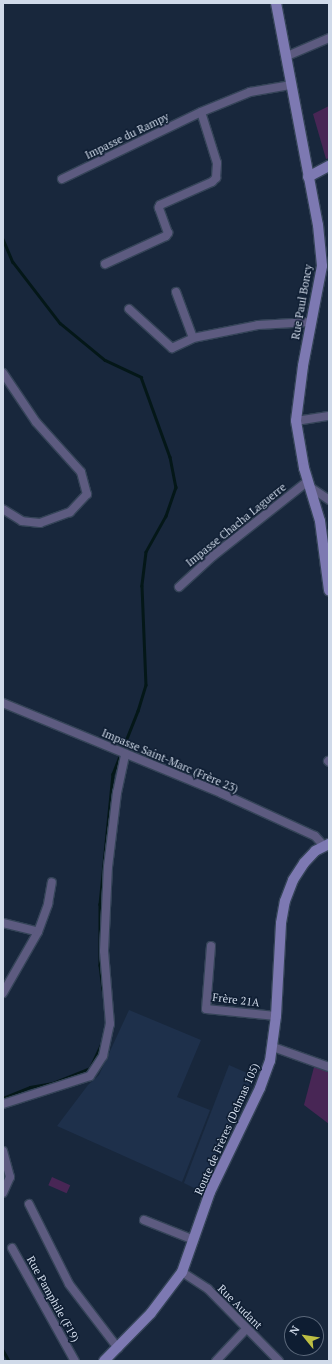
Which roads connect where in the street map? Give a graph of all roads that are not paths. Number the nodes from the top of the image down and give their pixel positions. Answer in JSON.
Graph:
{"nodes":[{"id":1,"x":276,"y":3,"type":"edge"},
{"id":2,"x":329,"y":38,"type":"edge"},
{"id":3,"x":287,"y":56,"type":"junction"},
{"id":4,"x":291,"y":86,"type":"junction"},
{"id":5,"x":201,"y":112,"type":"junction"},
{"id":6,"x":329,"y":166,"type":"edge"},
{"id":7,"x":308,"y":177,"type":"junction"},
{"id":8,"x":62,"y":179,"type":"dead end"},
{"id":9,"x":105,"y":264,"type":"dead end"},
{"id":10,"x":326,"y":264,"type":"edge"},
{"id":11,"x":176,"y":292,"type":"dead end"},
{"id":12,"x":129,"y":309,"type":"dead end"},
{"id":13,"x":311,"y":322,"type":"junction"},
{"id":14,"x":193,"y":338,"type":"junction"},
{"id":15,"x":3,"y":373,"type":"edge"},
{"id":16,"x":329,"y":416,"type":"edge"},
{"id":17,"x":296,"y":421,"type":"junction"},
{"id":18,"x":309,"y":484,"type":"junction"},
{"id":19,"x":329,"y":500,"type":"edge"},
{"id":20,"x":3,"y":509,"type":"edge"},
{"id":21,"x":179,"y":588,"type":"dead end"},
{"id":22,"x":329,"y":590,"type":"edge"},
{"id":23,"x":3,"y":703,"type":"edge"},
{"id":24,"x":125,"y":754,"type":"junction"},
{"id":25,"x":327,"y":845,"type":"edge"},
{"id":26,"x":52,"y":882,"type":"dead end"},
{"id":27,"x":3,"y":923,"type":"edge"},
{"id":28,"x":38,"y":932,"type":"junction"},
{"id":29,"x":211,"y":946,"type":"dead end"},
{"id":30,"x":3,"y":992,"type":"edge"},
{"id":31,"x":276,"y":1016,"type":"junction"},
{"id":32,"x":273,"y":1047,"type":"junction"},
{"id":33,"x":329,"y":1067,"type":"edge"},
{"id":34,"x":3,"y":1104,"type":"edge"},
{"id":35,"x":3,"y":1151,"type":"edge"},
{"id":36,"x":3,"y":1193,"type":"edge"},
{"id":37,"x":29,"y":1204,"type":"dead end"},
{"id":38,"x":144,"y":1220,"type":"dead end"},
{"id":39,"x":194,"y":1240,"type":"junction"},
{"id":40,"x":12,"y":1248,"type":"dead end"},
{"id":41,"x":182,"y":1272,"type":"junction"},
{"id":42,"x":246,"y":1329,"type":"junction"},
{"id":43,"x":118,"y":1348,"type":"junction"},
{"id":44,"x":75,"y":1361,"type":"edge"},
{"id":45,"x":104,"y":1361,"type":"edge"},
{"id":46,"x":216,"y":1361,"type":"edge"},
{"id":47,"x":280,"y":1361,"type":"edge"}],
"edges":[{"from":1,"to":3,"type":"street","name":"Rue Paul Boncy"},
{"from":2,"to":3,"type":"street"},
{"from":3,"to":4,"type":"street","name":"Rue Paul Boncy"},
{"from":4,"to":5,"type":"street","name":"Impasse du Rampy"},
{"from":4,"to":7,"type":"street","name":"Rue Paul Boncy"},
{"from":5,"to":8,"type":"street","name":"Impasse du Rampy"},
{"from":5,"to":9,"type":"street"},
{"from":6,"to":7,"type":"street"},
{"from":7,"to":10,"type":"street","name":"Rue Paul Boncy"},
{"from":10,"to":13,"type":"street","name":"Rue Paul Boncy"},
{"from":11,"to":14,"type":"street"},
{"from":12,"to":14,"type":"street"},
{"from":13,"to":14,"type":"street"},
{"from":13,"to":17,"type":"street","name":"Rue Paul Boncy"},
{"from":15,"to":20,"type":"street"},
{"from":16,"to":17,"type":"street"},
{"from":17,"to":18,"type":"street","name":"Rue Paul Boncy"},
{"from":18,"to":19,"type":"street"},
{"from":18,"to":21,"type":"street","name":"Impasse Chacha Laguerre"},
{"from":18,"to":22,"type":"street","name":"Rue Paul Boncy"},
{"from":23,"to":24,"type":"street","name":"Impasse Saint-Marc (Frère 23)"},
{"from":24,"to":25,"type":"street","name":"Impasse Saint-Marc (Frère 23)"},
{"from":24,"to":34,"type":"street"},
{"from":25,"to":31,"type":"street","name":"Route de Frères (Delmas 105)"},
{"from":26,"to":28,"type":"street"},
{"from":27,"to":28,"type":"street"},
{"from":28,"to":30,"type":"street"},
{"from":29,"to":31,"type":"street","name":"Frère 21A"},
{"from":31,"to":32,"type":"street","name":"Route de Frères (Delmas 105)"},
{"from":32,"to":33,"type":"street"},
{"from":32,"to":39,"type":"street","name":"Route de Frères (Delmas 105)"},
{"from":35,"to":36,"type":"street"},
{"from":37,"to":43,"type":"street"},
{"from":38,"to":39,"type":"street"},
{"from":39,"to":41,"type":"street","name":"Route de Frères (Delmas 105)"},
{"from":40,"to":44,"type":"street","name":"Rue Pamphile (F19)"},
{"from":41,"to":42,"type":"street","name":"Rue Audant"},
{"from":41,"to":43,"type":"street","name":"Route de Frères (Delmas 105)"},
{"from":42,"to":46,"type":"street"},
{"from":42,"to":47,"type":"street","name":"Rue Audant"},
{"from":43,"to":45,"type":"street","name":"Route de Frères (Delmas 105)"}]}
